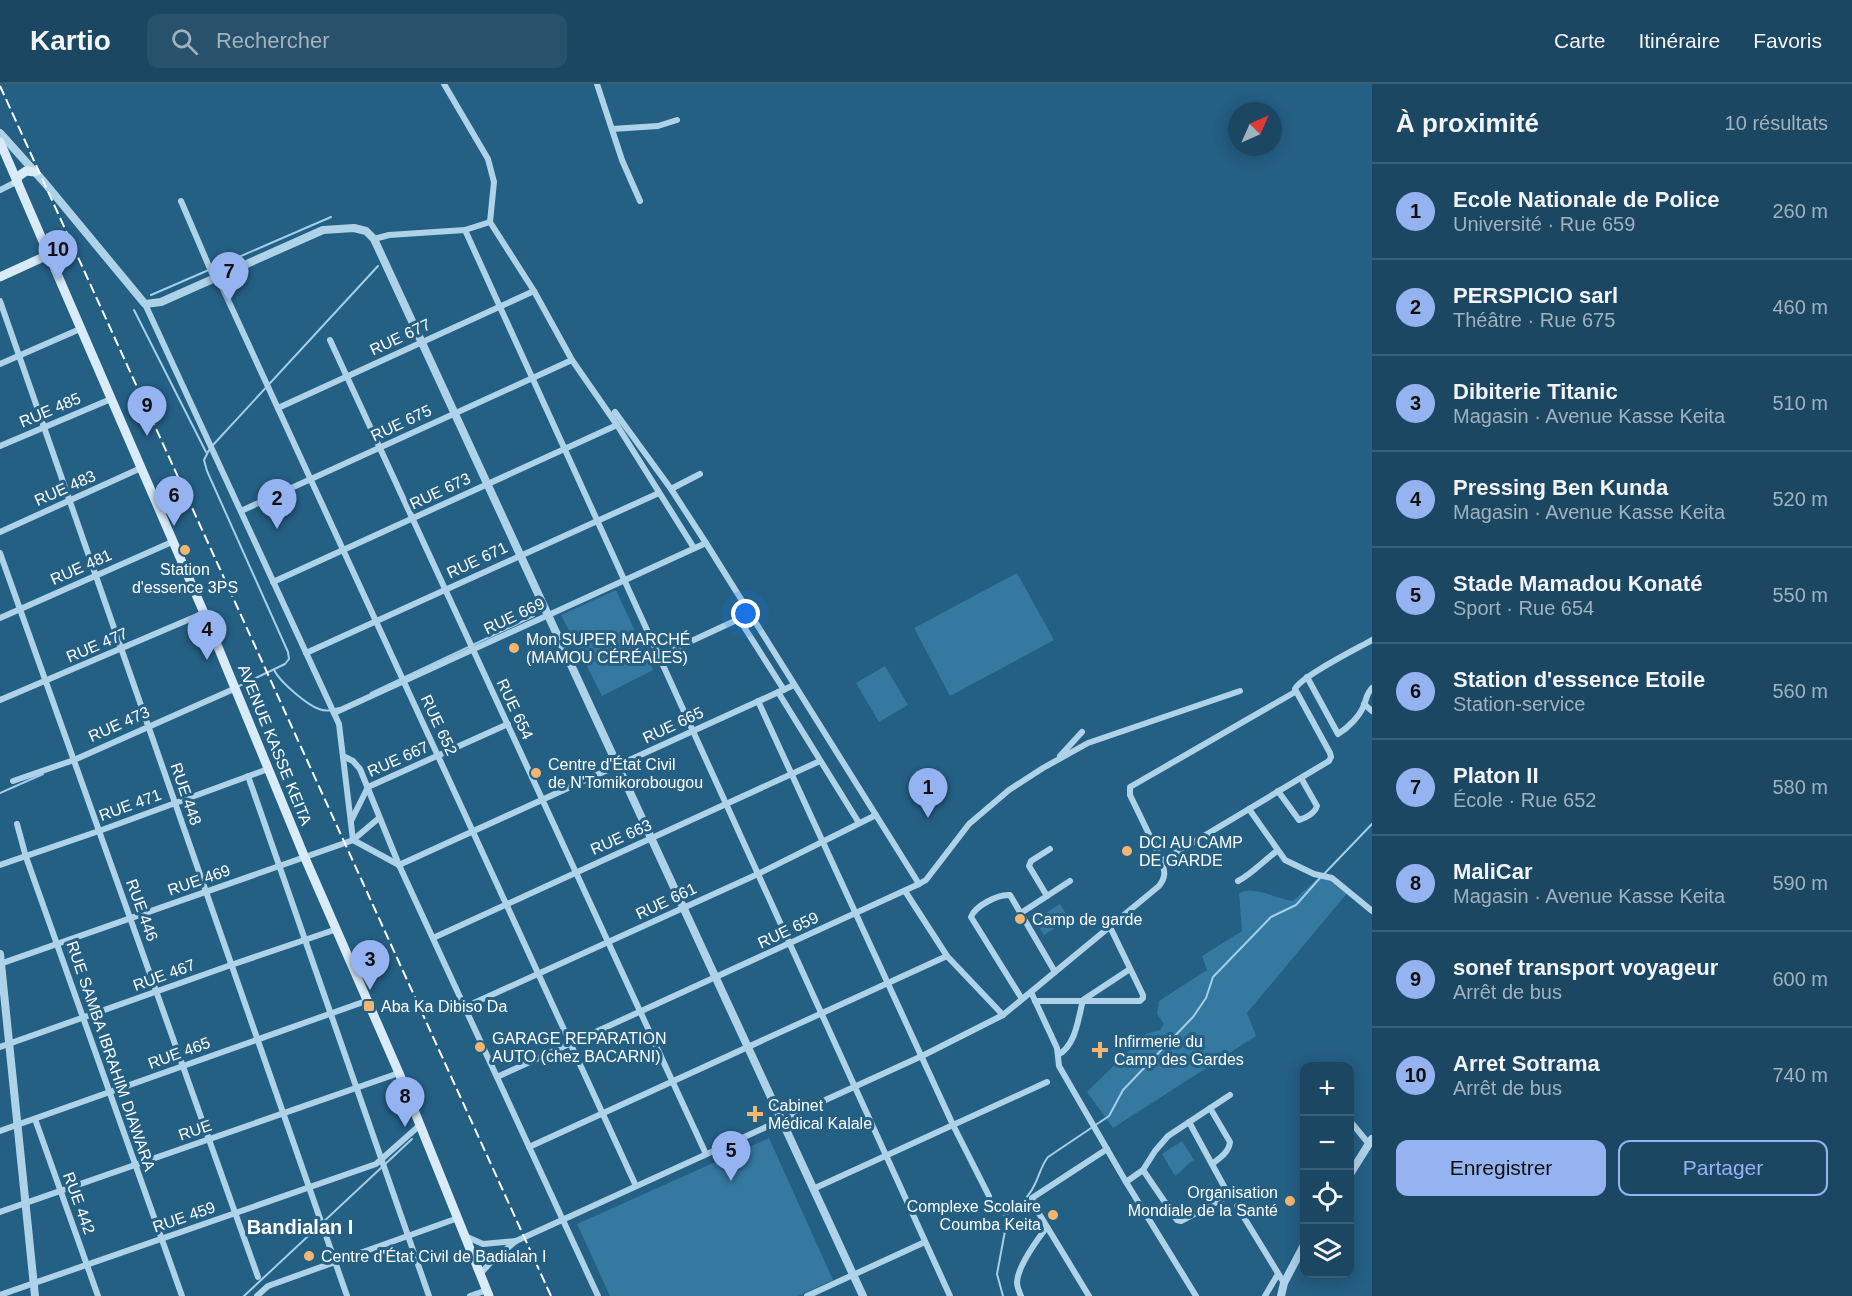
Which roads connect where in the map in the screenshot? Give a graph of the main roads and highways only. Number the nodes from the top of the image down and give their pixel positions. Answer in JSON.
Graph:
{"nodes":[{"id":1,"x":0,"y":141,"type":"edge"},
{"id":2,"x":35,"y":172,"type":"road end"},
{"id":3,"x":16,"y":182,"type":"junction"},
{"id":4,"x":48,"y":255,"type":"junction"},
{"id":5,"x":0,"y":277,"type":"edge"},
{"id":6,"x":488,"y":1293,"type":"edge"}],
"edges":[{"from":1,"to":3,"type":"main road","name":"AVENUE KASSE KEITA"},
{"from":2,"to":3,"type":"main road"},
{"from":3,"to":4,"type":"main road","name":"AVENUE KASSE KEITA"},
{"from":4,"to":5,"type":"main road"},
{"from":4,"to":6,"type":"main road","name":"AVENUE KASSE KEITA"}]}
